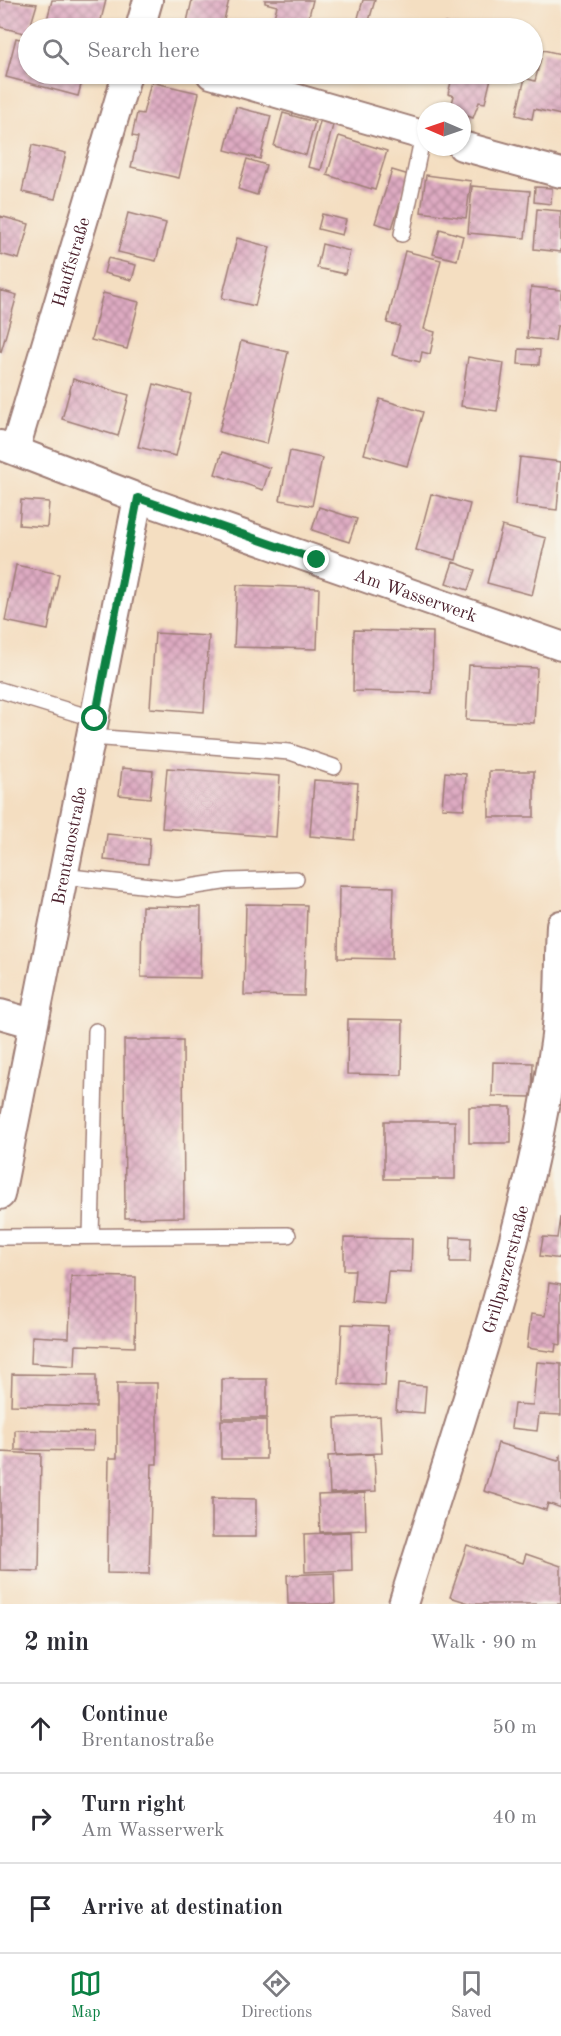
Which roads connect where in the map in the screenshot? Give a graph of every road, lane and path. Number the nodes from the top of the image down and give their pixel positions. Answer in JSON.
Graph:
{"nodes":[{"id":1,"x":148,"y":0,"type":"edge"},
{"id":2,"x":143,"y":18,"type":"edge"},
{"id":3,"x":124,"y":84,"type":"edge"},
{"id":4,"x":246,"y":84,"type":"edge"},
{"id":5,"x":417,"y":133,"type":"edge"},
{"id":6,"x":471,"y":148,"type":"edge"},
{"id":7,"x":420,"y":156,"type":"edge"},
{"id":8,"x":561,"y":173,"type":"edge"},
{"id":9,"x":402,"y":234,"type":"dead end"},
{"id":10,"x":7,"y":447,"type":"edge"},
{"id":11,"x":138,"y":498,"type":"junction"},
{"id":12,"x":561,"y":646,"type":"edge"},
{"id":13,"x":0,"y":690,"type":"edge"},
{"id":14,"x":93,"y":728,"type":"junction"},
{"id":15,"x":334,"y":767,"type":"dead end"},
{"id":16,"x":62,"y":876,"type":"junction"},
{"id":17,"x":296,"y":879,"type":"dead end"},
{"id":18,"x":561,"y":925,"type":"edge"},
{"id":19,"x":0,"y":1014,"type":"edge"},
{"id":20,"x":32,"y":1023,"type":"junction"},
{"id":21,"x":96,"y":1031,"type":"dead end"},
{"id":22,"x":0,"y":1195,"type":"edge"},
{"id":23,"x":288,"y":1235,"type":"dead end"},
{"id":24,"x":91,"y":1236,"type":"junction"},
{"id":25,"x":0,"y":1237,"type":"edge"},
{"id":26,"x":403,"y":1604,"type":"edge"}],
"edges":[{"from":1,"to":2,"type":"street"},
{"from":3,"to":10,"type":"street","name":"Hauffstraße"},
{"from":4,"to":5,"type":"street"},
{"from":6,"to":8,"type":"street"},
{"from":7,"to":9,"type":"lane"},
{"from":10,"to":11,"type":"street","name":"Am Wasserwerk"},
{"from":11,"to":12,"type":"street","name":"Am Wasserwerk"},
{"from":11,"to":14,"type":"street","name":"Brentanostraße"},
{"from":13,"to":14,"type":"lane"},
{"from":14,"to":15,"type":"lane"},
{"from":14,"to":16,"type":"street","name":"Brentanostraße"},
{"from":16,"to":17,"type":"lane"},
{"from":16,"to":20,"type":"street","name":"Brentanostraße"},
{"from":18,"to":26,"type":"street","name":"Grillparzerstraße"},
{"from":19,"to":20,"type":"street"},
{"from":20,"to":22,"type":"street","name":"Brentanostraße"},
{"from":21,"to":24,"type":"lane"},
{"from":23,"to":24,"type":"lane"},
{"from":24,"to":25,"type":"lane"}]}
